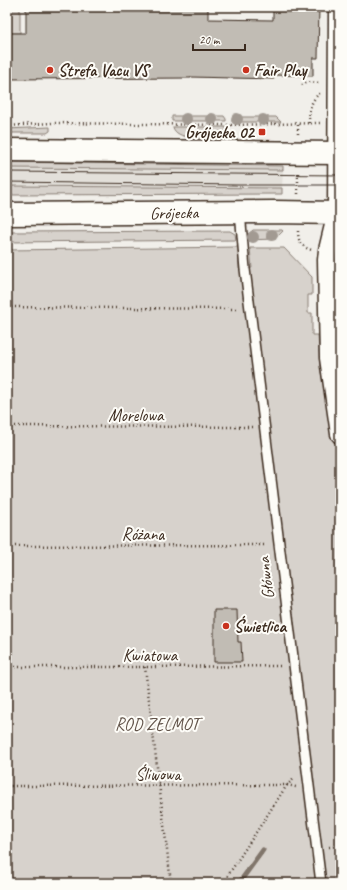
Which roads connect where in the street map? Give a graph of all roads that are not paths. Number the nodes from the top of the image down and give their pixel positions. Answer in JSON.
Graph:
{"nodes":[{"id":1,"x":338,"y":7,"type":"edge"},
{"id":2,"x":7,"y":150,"type":"edge"},
{"id":3,"x":339,"y":153,"type":"edge"},
{"id":4,"x":240,"y":212,"type":"junction"},
{"id":5,"x":7,"y":214,"type":"edge"},
{"id":6,"x":339,"y":215,"type":"edge"},
{"id":7,"x":340,"y":434,"type":"edge"},
{"id":8,"x":321,"y":883,"type":"edge"}],
"edges":[{"from":1,"to":3,"type":"street"},
{"from":2,"to":3,"type":"main road"},
{"from":3,"to":6,"type":"street"},
{"from":4,"to":5,"type":"main road","name":"Grójecka"},
{"from":4,"to":6,"type":"main road","name":"Grójecka"},
{"from":4,"to":8,"type":"lane","name":"Główna"},
{"from":6,"to":7,"type":"street"}]}
